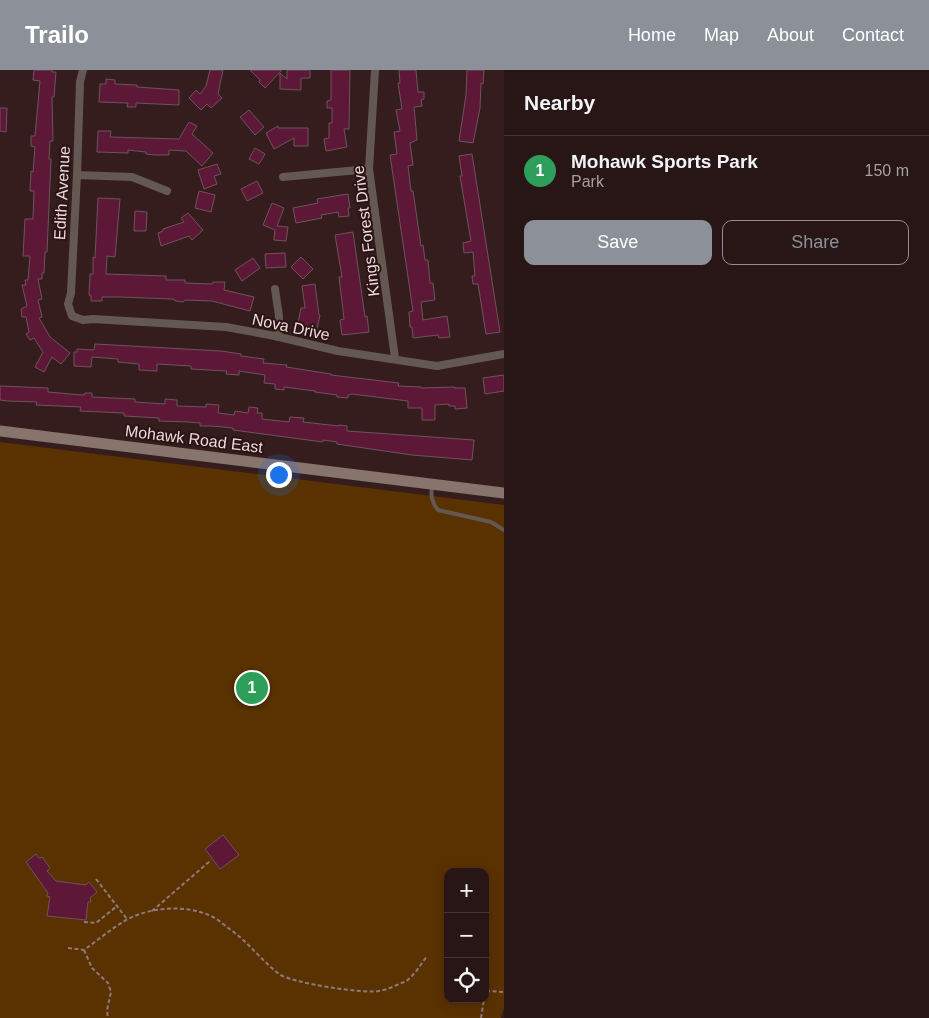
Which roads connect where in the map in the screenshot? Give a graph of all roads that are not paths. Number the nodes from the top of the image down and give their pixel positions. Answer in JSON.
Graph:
{"nodes":[{"id":1,"x":82,"y":70,"type":"edge"},
{"id":2,"x":376,"y":70,"type":"edge"},
{"id":3,"x":370,"y":169,"type":"junction"},
{"id":4,"x":77,"y":175,"type":"junction"},
{"id":5,"x":283,"y":177,"type":"dead end"},
{"id":6,"x":167,"y":191,"type":"dead end"},
{"id":7,"x":275,"y":289,"type":"dead end"},
{"id":8,"x":72,"y":316,"type":"joint"},
{"id":9,"x":278,"y":337,"type":"junction"},
{"id":10,"x":504,"y":354,"type":"edge"},
{"id":11,"x":395,"y":358,"type":"junction"},
{"id":12,"x":0,"y":431,"type":"edge"},
{"id":13,"x":432,"y":485,"type":"junction"},
{"id":14,"x":504,"y":493,"type":"edge"},
{"id":15,"x":504,"y":530,"type":"edge"}],
"edges":[{"from":1,"to":4,"type":"street","name":"Edith Avenue"},
{"from":2,"to":3,"type":"street","name":"Kings Forest Drive"},
{"from":3,"to":5,"type":"street"},
{"from":3,"to":11,"type":"street","name":"Kings Forest Drive"},
{"from":4,"to":6,"type":"street"},
{"from":4,"to":8,"type":"street","name":"Edith Avenue"},
{"from":7,"to":9,"type":"street"},
{"from":8,"to":9,"type":"street","name":"Nova Drive"},
{"from":9,"to":11,"type":"street","name":"Nova Drive"},
{"from":10,"to":11,"type":"street","name":"Nova Drive"},
{"from":12,"to":13,"type":"main road","name":"Mohawk Road East"},
{"from":13,"to":14,"type":"main road","name":"Mohawk Road East"},
{"from":13,"to":15,"type":"lane"}]}
